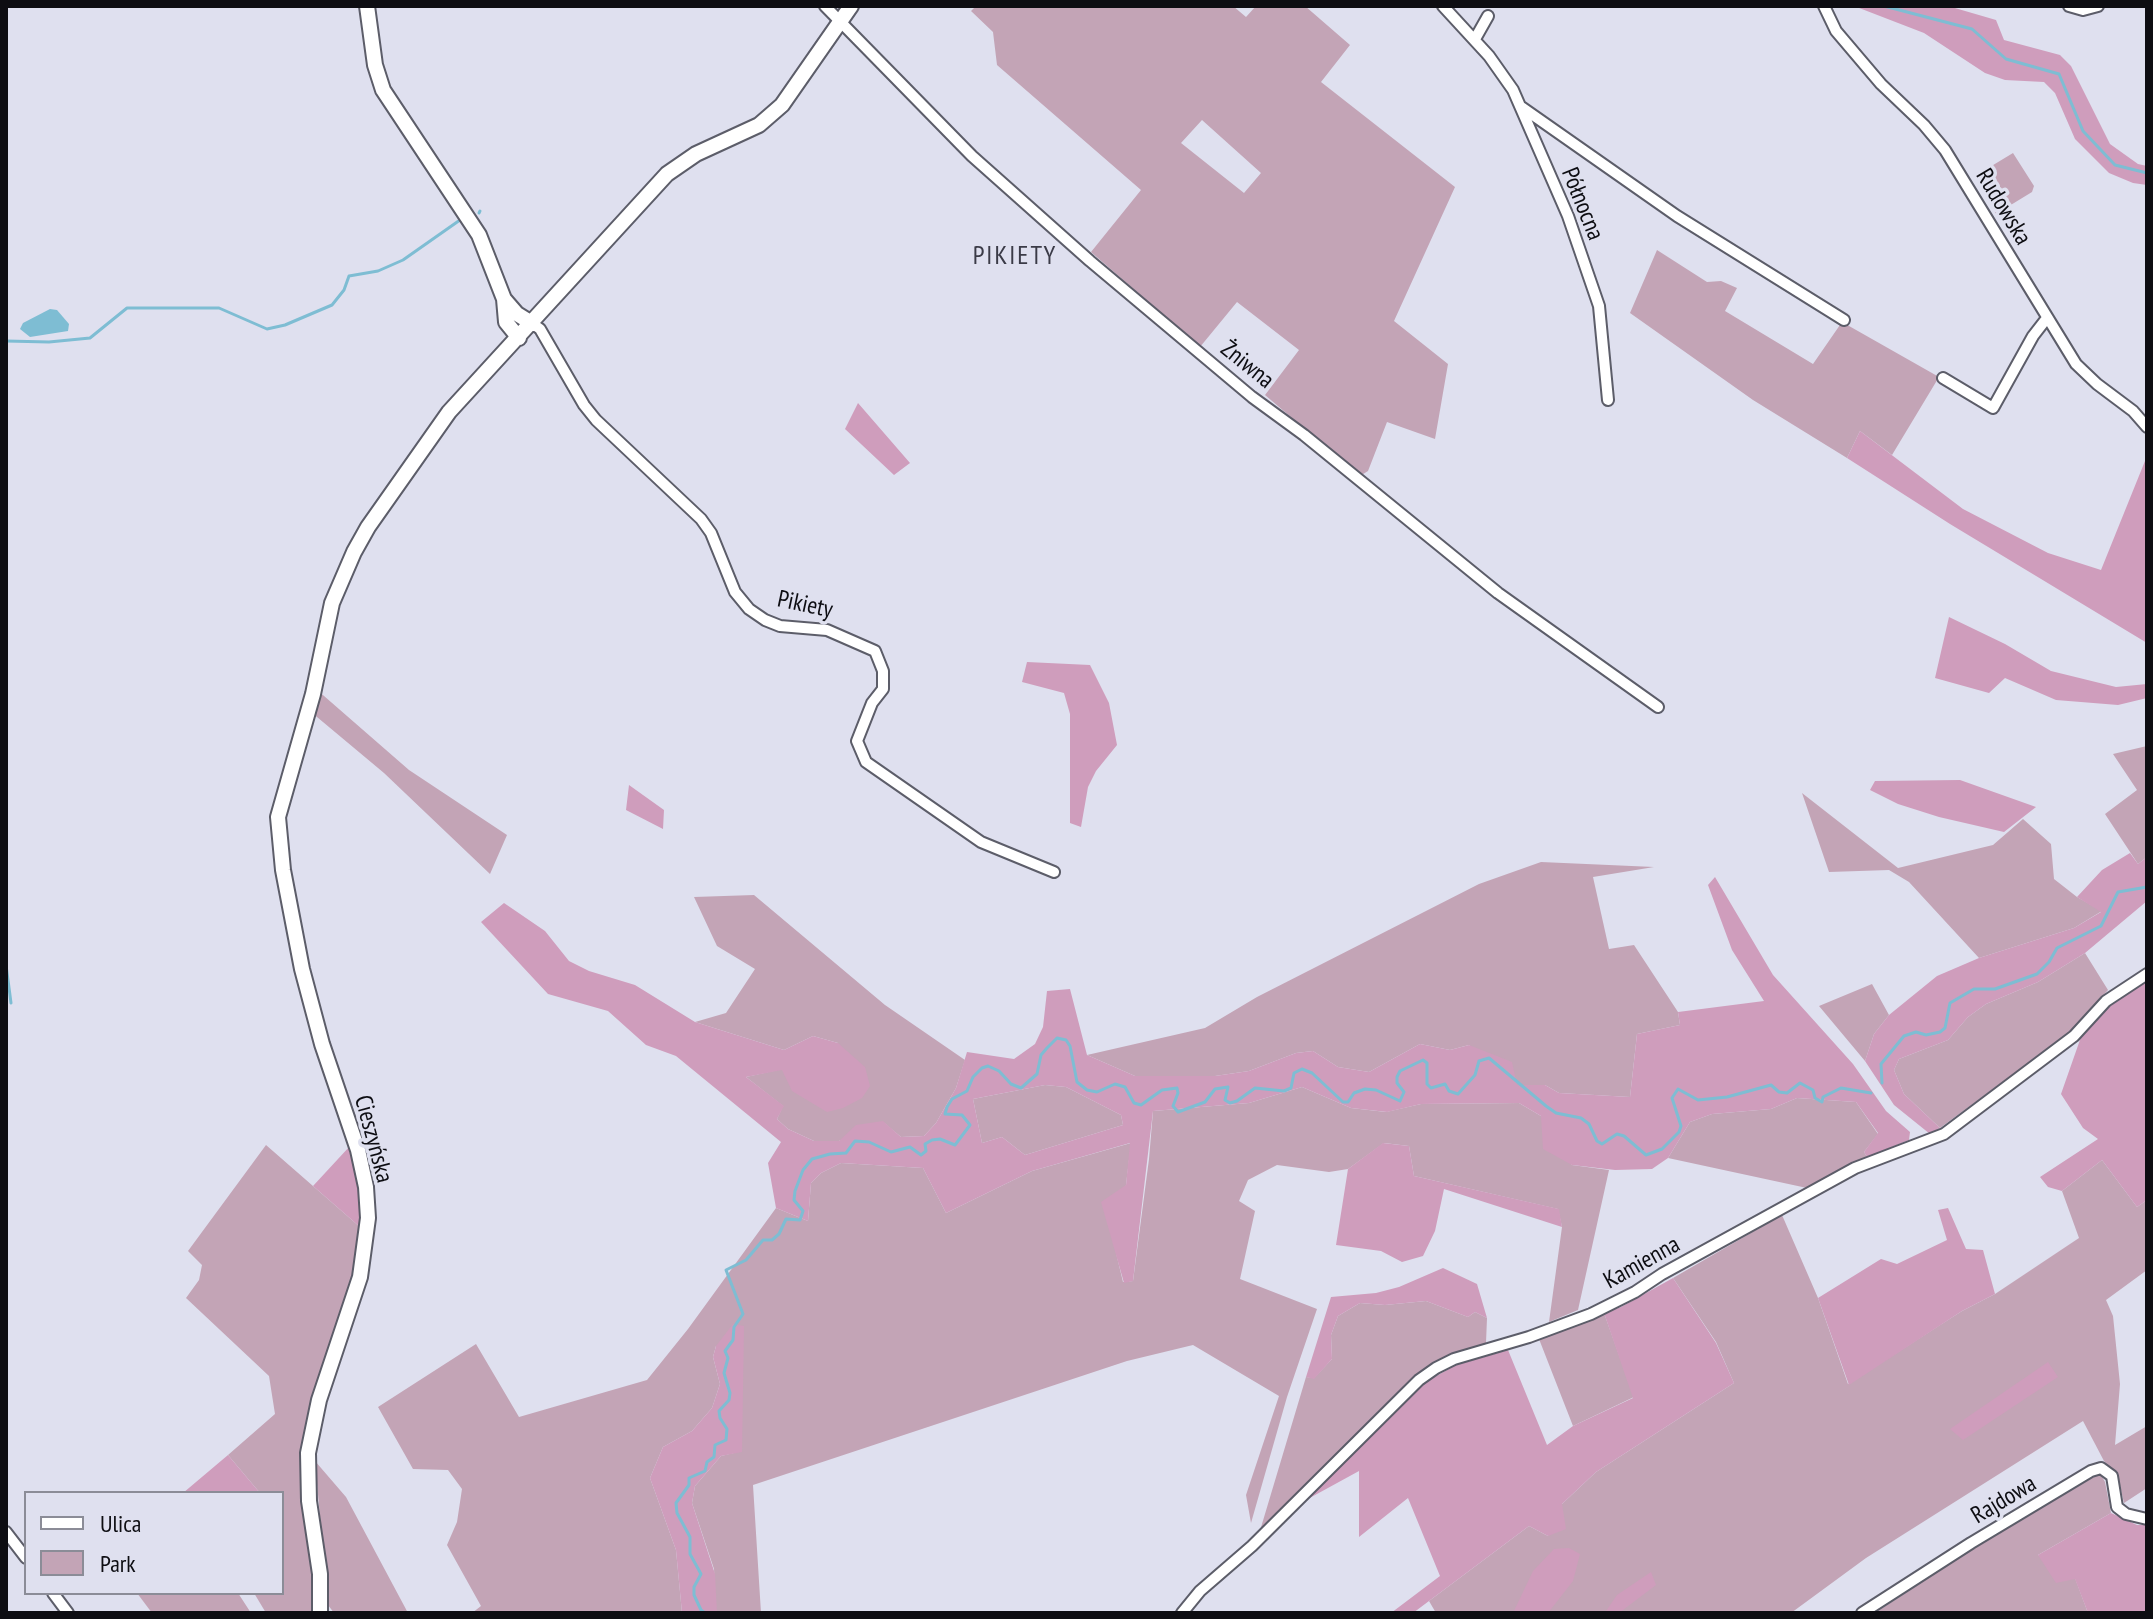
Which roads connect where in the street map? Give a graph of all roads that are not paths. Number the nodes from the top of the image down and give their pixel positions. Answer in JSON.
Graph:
{"nodes":[{"id":1,"x":367,"y":6,"type":"edge"},
{"id":2,"x":825,"y":6,"type":"edge"},
{"id":3,"x":851,"y":6,"type":"edge"},
{"id":4,"x":1443,"y":6,"type":"edge"},
{"id":5,"x":1824,"y":6,"type":"edge"},
{"id":6,"x":2069,"y":6,"type":"edge"},
{"id":7,"x":2098,"y":6,"type":"edge"},
{"id":8,"x":1488,"y":16,"type":"dead end"},
{"id":9,"x":839,"y":21,"type":"junction"},
{"id":10,"x":1475,"y":39,"type":"junction"},
{"id":11,"x":1520,"y":106,"type":"junction"},
{"id":12,"x":504,"y":299,"type":"junction"},
{"id":13,"x":2047,"y":318,"type":"junction"},
{"id":14,"x":1844,"y":320,"type":"dead end"},
{"id":15,"x":533,"y":324,"type":"junction"},
{"id":16,"x":519,"y":338,"type":"junction"},
{"id":17,"x":1943,"y":378,"type":"dead end"},
{"id":18,"x":1608,"y":400,"type":"dead end"},
{"id":19,"x":2147,"y":427,"type":"edge"},
{"id":20,"x":1658,"y":707,"type":"dead end"},
{"id":21,"x":1054,"y":872,"type":"dead end"},
{"id":22,"x":2147,"y":974,"type":"edge"},
{"id":23,"x":2147,"y":1519,"type":"edge"},
{"id":24,"x":6,"y":1532,"type":"edge"},
{"id":25,"x":24,"y":1555,"type":"edge"},
{"id":26,"x":54,"y":1595,"type":"edge"},
{"id":27,"x":68,"y":1613,"type":"edge"},
{"id":28,"x":320,"y":1613,"type":"edge"},
{"id":29,"x":1182,"y":1613,"type":"edge"},
{"id":30,"x":1862,"y":1613,"type":"edge"}],
"edges":[{"from":1,"to":12,"type":"street"},
{"from":2,"to":9,"type":"street","name":"Żniwna"},
{"from":3,"to":9,"type":"street"},
{"from":4,"to":10,"type":"street","name":"Północna"},
{"from":5,"to":13,"type":"street","name":"Rudowska"},
{"from":6,"to":7,"type":"street"},
{"from":8,"to":10,"type":"street"},
{"from":9,"to":15,"type":"street"},
{"from":9,"to":20,"type":"street","name":"Żniwna"},
{"from":10,"to":11,"type":"street","name":"Północna"},
{"from":11,"to":14,"type":"street"},
{"from":11,"to":18,"type":"street","name":"Północna"},
{"from":12,"to":15,"type":"street"},
{"from":12,"to":16,"type":"street"},
{"from":13,"to":17,"type":"street"},
{"from":13,"to":19,"type":"street","name":"Rudowska"},
{"from":15,"to":16,"type":"street"},
{"from":15,"to":21,"type":"street","name":"Pikiety"},
{"from":16,"to":28,"type":"street","name":"Cieszyńska"},
{"from":22,"to":29,"type":"street","name":"Kamienna"},
{"from":23,"to":30,"type":"street","name":"Rajdowa"},
{"from":24,"to":25,"type":"street"},
{"from":26,"to":27,"type":"street"}]}
